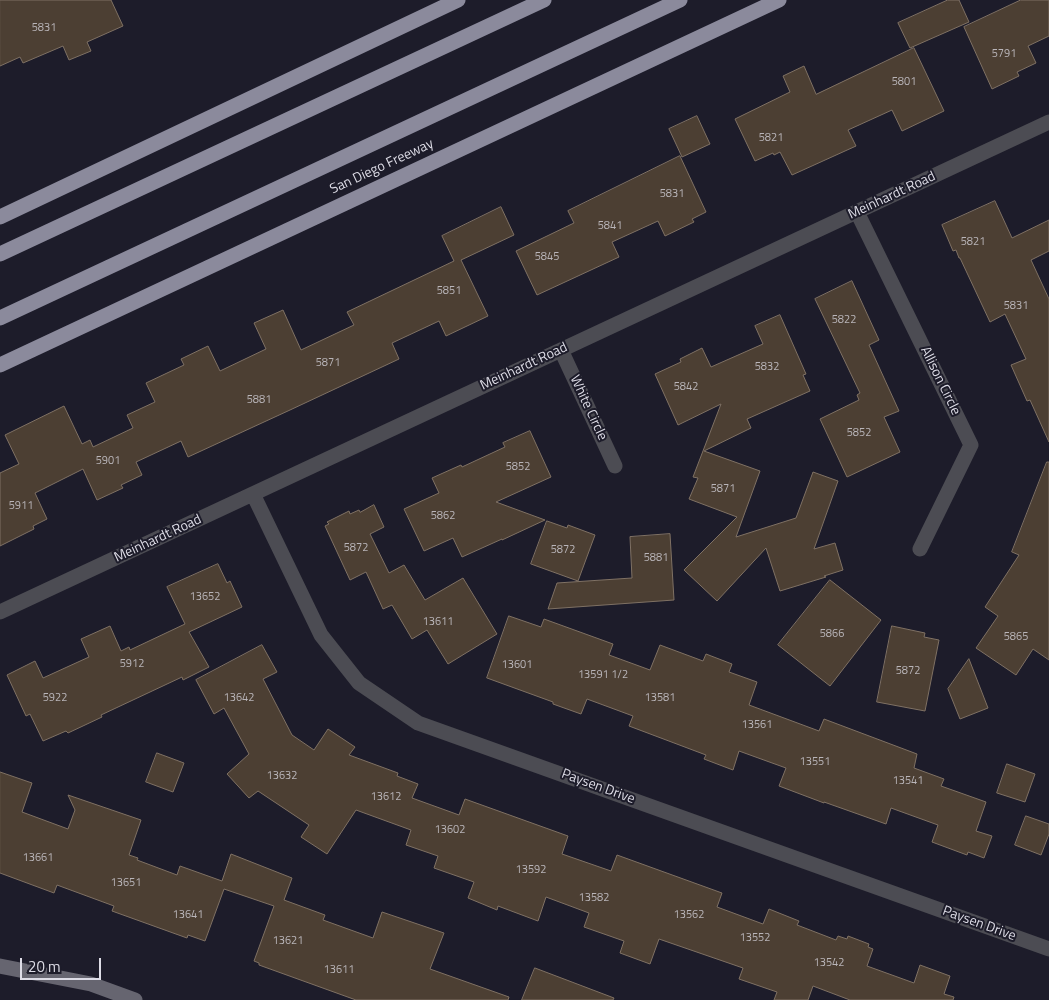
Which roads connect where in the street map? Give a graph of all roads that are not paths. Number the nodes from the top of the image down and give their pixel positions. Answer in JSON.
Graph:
{"nodes":[{"id":1,"x":458,"y":0,"type":"edge"},
{"id":2,"x":544,"y":0,"type":"edge"},
{"id":3,"x":680,"y":0,"type":"edge"},
{"id":4,"x":779,"y":0,"type":"edge"},
{"id":5,"x":1049,"y":122,"type":"edge"},
{"id":6,"x":857,"y":212,"type":"junction"},
{"id":7,"x":0,"y":217,"type":"edge"},
{"id":8,"x":0,"y":254,"type":"edge"},
{"id":9,"x":0,"y":318,"type":"edge"},
{"id":10,"x":561,"y":350,"type":"junction"},
{"id":11,"x":0,"y":365,"type":"edge"},
{"id":12,"x":615,"y":466,"type":"dead end"},
{"id":13,"x":253,"y":494,"type":"junction"},
{"id":14,"x":920,"y":549,"type":"dead end"},
{"id":15,"x":0,"y":612,"type":"edge"},
{"id":16,"x":1049,"y":949,"type":"edge"},
{"id":17,"x":0,"y":966,"type":"edge"},
{"id":18,"x":135,"y":1000,"type":"edge"}],
"edges":[{"from":1,"to":7,"type":"highway"},
{"from":2,"to":8,"type":"highway"},
{"from":3,"to":9,"type":"highway"},
{"from":4,"to":11,"type":"highway","name":"San Diego Freeway"},
{"from":5,"to":6,"type":"street","name":"Meinhardt Road"},
{"from":6,"to":10,"type":"street","name":"Meinhardt Road"},
{"from":6,"to":14,"type":"street","name":"Allison Circle"},
{"from":10,"to":12,"type":"street","name":"White Circle"},
{"from":10,"to":13,"type":"street","name":"Meinhardt Road"},
{"from":13,"to":15,"type":"street","name":"Meinhardt Road"},
{"from":13,"to":16,"type":"street","name":"Paysen Drive"},
{"from":17,"to":18,"type":"main road"}]}
